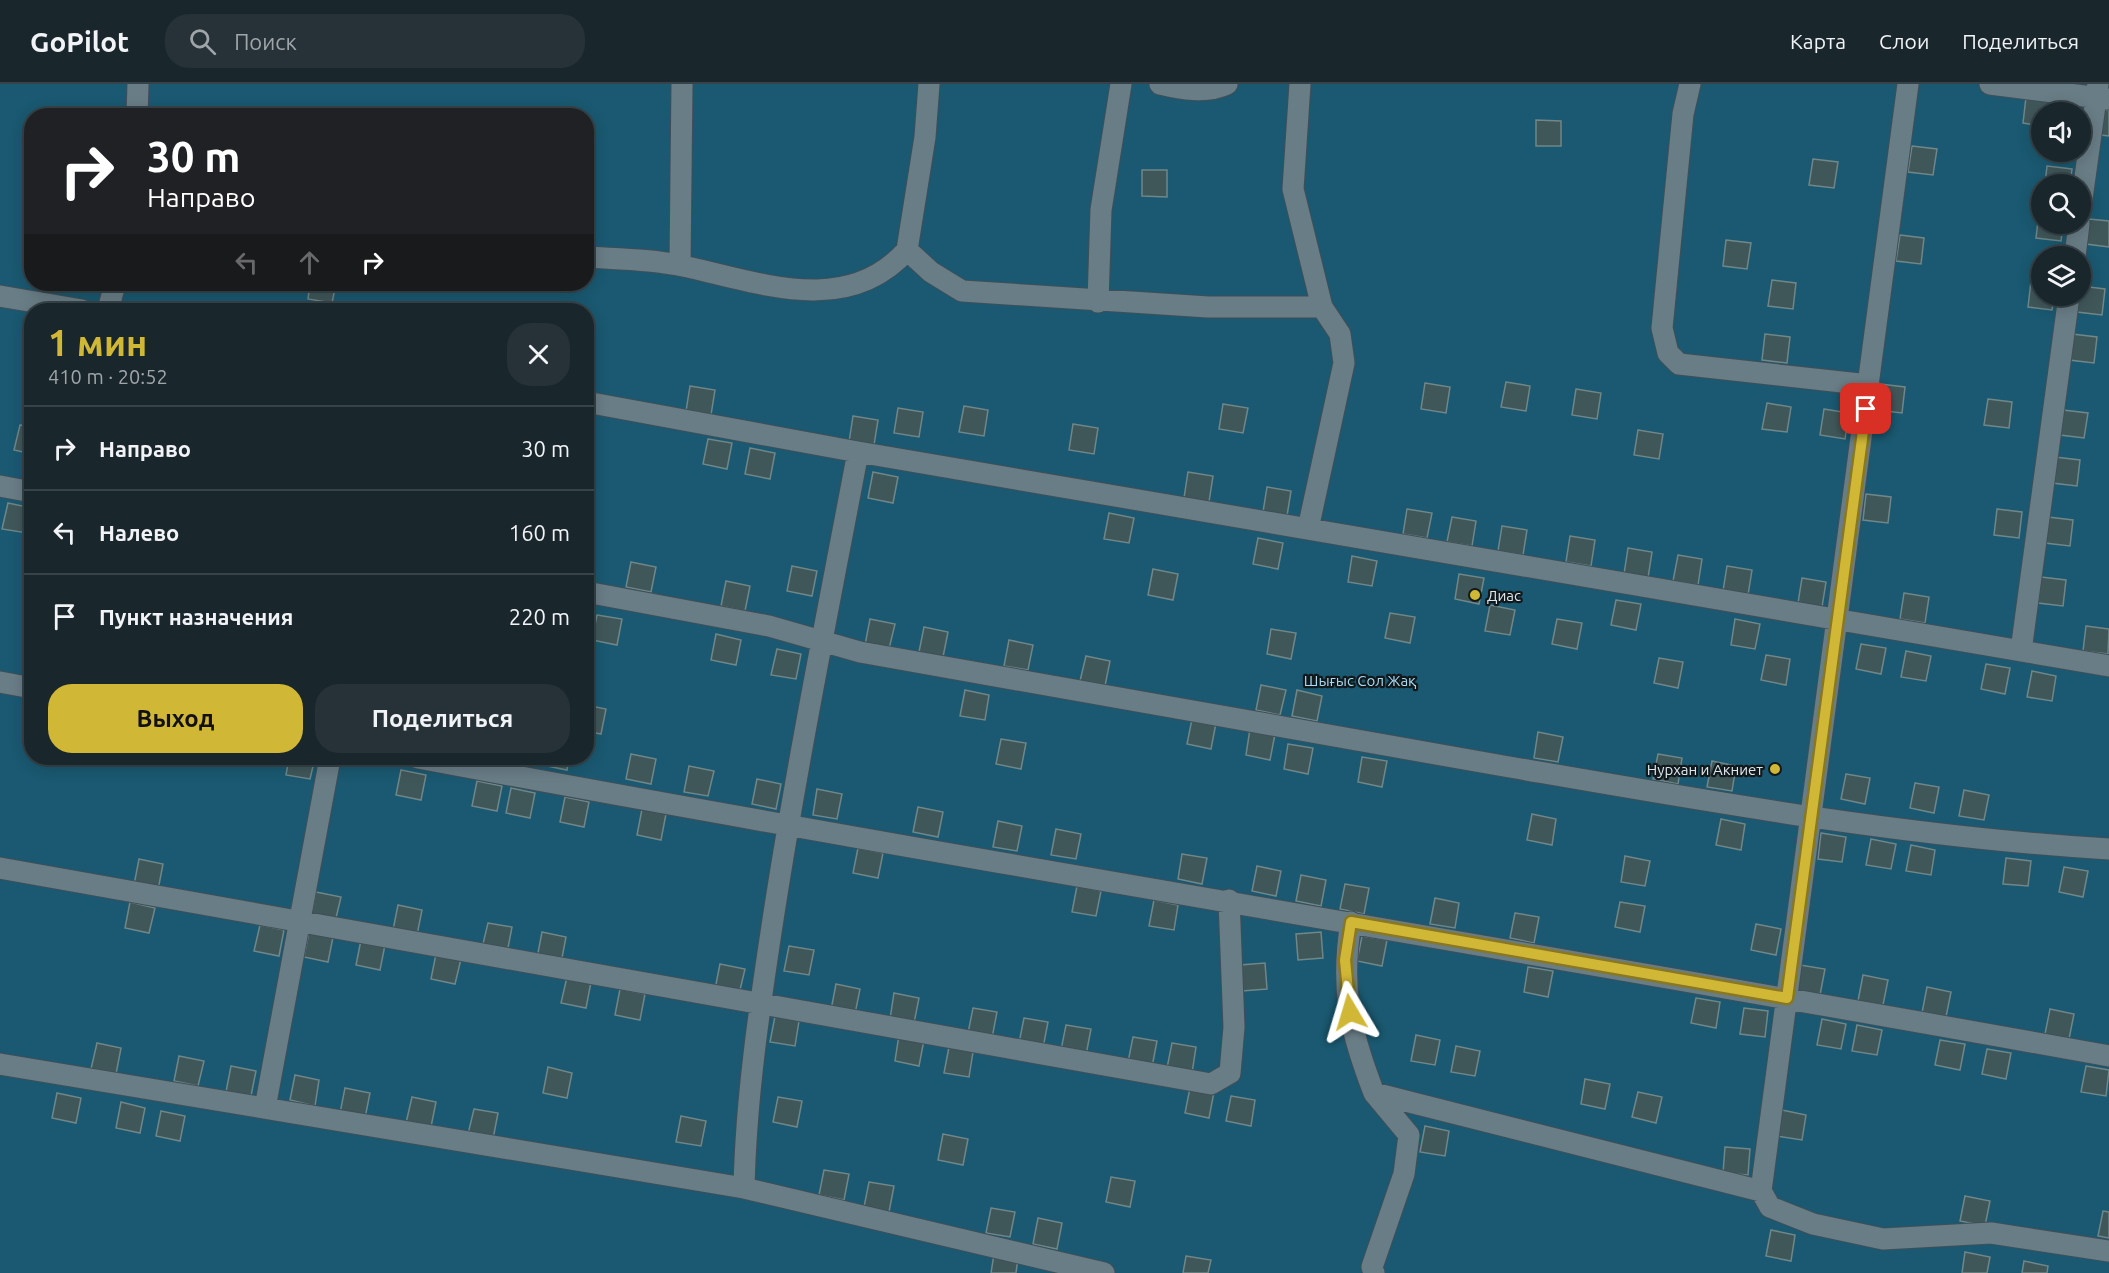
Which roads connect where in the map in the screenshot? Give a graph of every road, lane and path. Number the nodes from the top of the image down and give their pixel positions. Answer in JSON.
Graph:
{"nodes":[{"id":1,"x":138,"y":84,"type":"edge"},
{"id":2,"x":682,"y":84,"type":"edge"},
{"id":3,"x":929,"y":84,"type":"edge"},
{"id":4,"x":1121,"y":84,"type":"edge"},
{"id":5,"x":1160,"y":84,"type":"edge"},
{"id":6,"x":1227,"y":84,"type":"edge"},
{"id":7,"x":1300,"y":84,"type":"edge"},
{"id":8,"x":1690,"y":84,"type":"edge"},
{"id":9,"x":1908,"y":84,"type":"edge"},
{"id":10,"x":1990,"y":84,"type":"edge"},
{"id":11,"x":2101,"y":93,"type":"edge"},
{"id":12,"x":137,"y":108,"type":"edge"},
{"id":13,"x":2087,"y":174,"type":"edge"},
{"id":14,"x":907,"y":250,"type":"junction"},
{"id":15,"x":594,"y":258,"type":"edge"},
{"id":16,"x":680,"y":265,"type":"junction"},
{"id":17,"x":0,"y":296,"type":"edge"},
{"id":18,"x":1098,"y":302,"type":"junction"},
{"id":19,"x":41,"y":303,"type":"edge"},
{"id":20,"x":2068,"y":306,"type":"edge"},
{"id":21,"x":1322,"y":307,"type":"junction"},
{"id":22,"x":1869,"y":385,"type":"junction"},
{"id":23,"x":594,"y":403,"type":"edge"},
{"id":24,"x":858,"y":452,"type":"junction"},
{"id":25,"x":0,"y":486,"type":"edge"},
{"id":26,"x":24,"y":490,"type":"edge"},
{"id":27,"x":1308,"y":529,"type":"junction"},
{"id":28,"x":594,"y":593,"type":"edge"},
{"id":29,"x":1839,"y":620,"type":"junction"},
{"id":30,"x":823,"y":641,"type":"junction"},
{"id":31,"x":2021,"y":651,"type":"junction"},
{"id":32,"x":2109,"y":666,"type":"edge"},
{"id":33,"x":0,"y":682,"type":"edge"},
{"id":34,"x":24,"y":686,"type":"edge"},
{"id":35,"x":329,"y":765,"type":"edge"},
{"id":36,"x":456,"y":765,"type":"edge"},
{"id":37,"x":1812,"y":818,"type":"junction"},
{"id":38,"x":788,"y":827,"type":"junction"},
{"id":39,"x":2109,"y":849,"type":"edge"},
{"id":40,"x":0,"y":868,"type":"edge"},
{"id":41,"x":1228,"y":900,"type":"junction"},
{"id":42,"x":300,"y":921,"type":"junction"},
{"id":43,"x":1351,"y":922,"type":"junction"},
{"id":44,"x":1787,"y":998,"type":"junction"},
{"id":45,"x":760,"y":1004,"type":"junction"},
{"id":46,"x":2109,"y":1056,"type":"edge"},
{"id":47,"x":0,"y":1064,"type":"edge"},
{"id":48,"x":1374,"y":1094,"type":"junction"},
{"id":49,"x":265,"y":1108,"type":"junction"},
{"id":50,"x":744,"y":1188,"type":"junction"},
{"id":51,"x":1761,"y":1191,"type":"junction"},
{"id":52,"x":2109,"y":1251,"type":"edge"},
{"id":53,"x":1104,"y":1273,"type":"edge"},
{"id":54,"x":1374,"y":1273,"type":"edge"}],
"edges":[{"from":1,"to":12,"type":"street"},
{"from":2,"to":16,"type":"street"},
{"from":3,"to":14,"type":"street"},
{"from":4,"to":18,"type":"street"},
{"from":5,"to":6,"type":"street"},
{"from":7,"to":21,"type":"street"},
{"from":8,"to":22,"type":"street"},
{"from":9,"to":22,"type":"street"},
{"from":10,"to":11,"type":"street"},
{"from":11,"to":13,"type":"street"},
{"from":14,"to":16,"type":"street"},
{"from":14,"to":18,"type":"street"},
{"from":15,"to":16,"type":"street"},
{"from":17,"to":19,"type":"street"},
{"from":18,"to":21,"type":"street"},
{"from":20,"to":31,"type":"street"},
{"from":21,"to":27,"type":"street"},
{"from":22,"to":29,"type":"street"},
{"from":23,"to":24,"type":"street"},
{"from":24,"to":27,"type":"street"},
{"from":24,"to":30,"type":"street"},
{"from":25,"to":26,"type":"street"},
{"from":27,"to":29,"type":"street"},
{"from":28,"to":30,"type":"street"},
{"from":29,"to":31,"type":"street"},
{"from":29,"to":37,"type":"street"},
{"from":30,"to":37,"type":"street"},
{"from":30,"to":38,"type":"street"},
{"from":31,"to":32,"type":"street"},
{"from":33,"to":34,"type":"street"},
{"from":35,"to":42,"type":"street"},
{"from":36,"to":38,"type":"street"},
{"from":37,"to":39,"type":"street"},
{"from":37,"to":44,"type":"street"},
{"from":38,"to":41,"type":"street"},
{"from":38,"to":45,"type":"street"},
{"from":40,"to":42,"type":"street"},
{"from":41,"to":43,"type":"street"},
{"from":41,"to":45,"type":"street"},
{"from":42,"to":45,"type":"street"},
{"from":42,"to":49,"type":"street"},
{"from":43,"to":44,"type":"street"},
{"from":43,"to":48,"type":"street"},
{"from":44,"to":46,"type":"street"},
{"from":44,"to":51,"type":"street"},
{"from":45,"to":50,"type":"street"},
{"from":47,"to":49,"type":"street"},
{"from":48,"to":51,"type":"street"},
{"from":48,"to":54,"type":"street"},
{"from":49,"to":50,"type":"street"},
{"from":50,"to":53,"type":"street"},
{"from":51,"to":52,"type":"street"}]}
